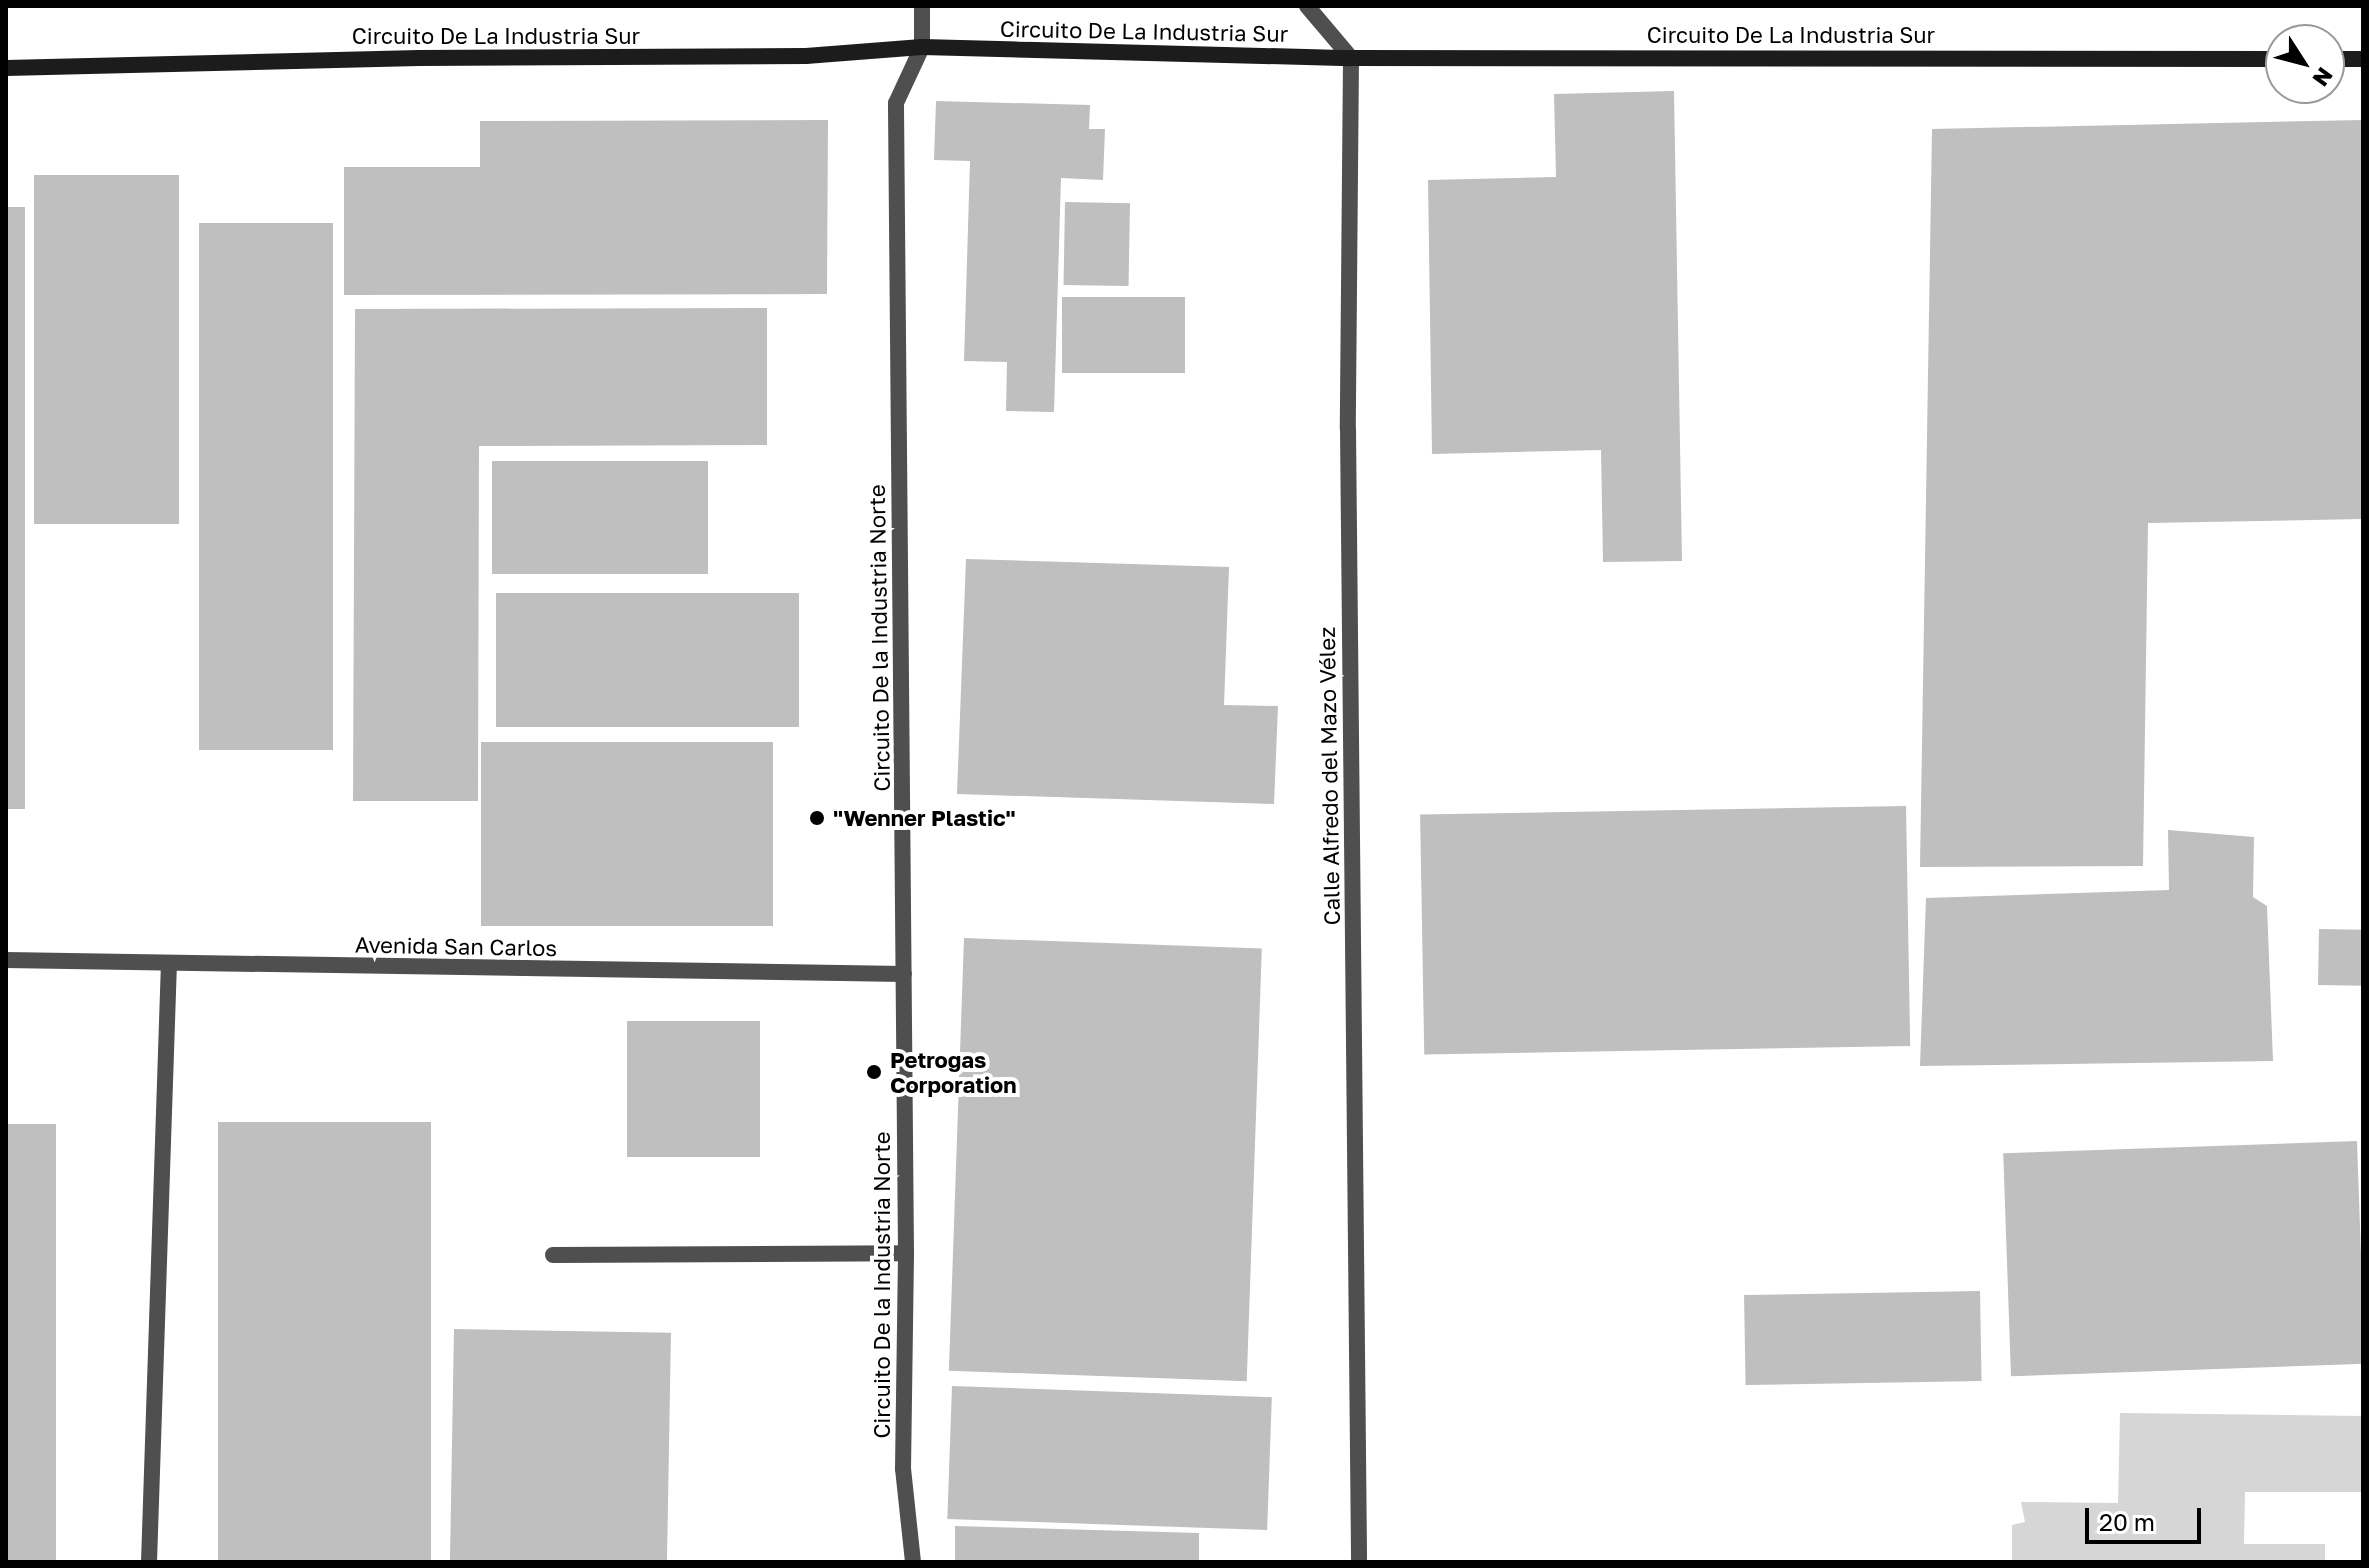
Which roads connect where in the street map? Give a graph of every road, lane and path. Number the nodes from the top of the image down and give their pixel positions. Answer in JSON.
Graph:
{"nodes":[{"id":1,"x":922,"y":6,"type":"edge"},
{"id":2,"x":1307,"y":6,"type":"edge"},
{"id":3,"x":922,"y":47,"type":"junction"},
{"id":4,"x":1351,"y":58,"type":"junction"},
{"id":5,"x":2265,"y":59,"type":"edge"},
{"id":6,"x":6,"y":68,"type":"edge"},
{"id":7,"x":6,"y":960,"type":"edge"},
{"id":8,"x":169,"y":963,"type":"junction"},
{"id":9,"x":904,"y":974,"type":"junction"},
{"id":10,"x":906,"y":1253,"type":"junction"},
{"id":11,"x":553,"y":1255,"type":"dead end"},
{"id":12,"x":149,"y":1562,"type":"edge"},
{"id":13,"x":913,"y":1562,"type":"edge"},
{"id":14,"x":1359,"y":1562,"type":"edge"}],
"edges":[{"from":1,"to":3,"type":"street","name":"Circuito De la Industria Norte"},
{"from":2,"to":4,"type":"street"},
{"from":3,"to":4,"type":"main road","name":"Circuito De La Industria Sur"},
{"from":3,"to":6,"type":"main road","name":"Circuito De La Industria Sur"},
{"from":3,"to":9,"type":"street","name":"Circuito De la Industria Norte"},
{"from":4,"to":5,"type":"main road","name":"Circuito De La Industria Sur"},
{"from":4,"to":14,"type":"street","name":"Calle Alfredo del Mazo Vélez"},
{"from":7,"to":8,"type":"street","name":"Avenida San Carlos"},
{"from":8,"to":9,"type":"street","name":"Avenida San Carlos"},
{"from":8,"to":12,"type":"street"},
{"from":9,"to":10,"type":"street","name":"Circuito De la Industria Norte"},
{"from":10,"to":11,"type":"street"},
{"from":10,"to":13,"type":"street","name":"Circuito De la Industria Norte"}]}
